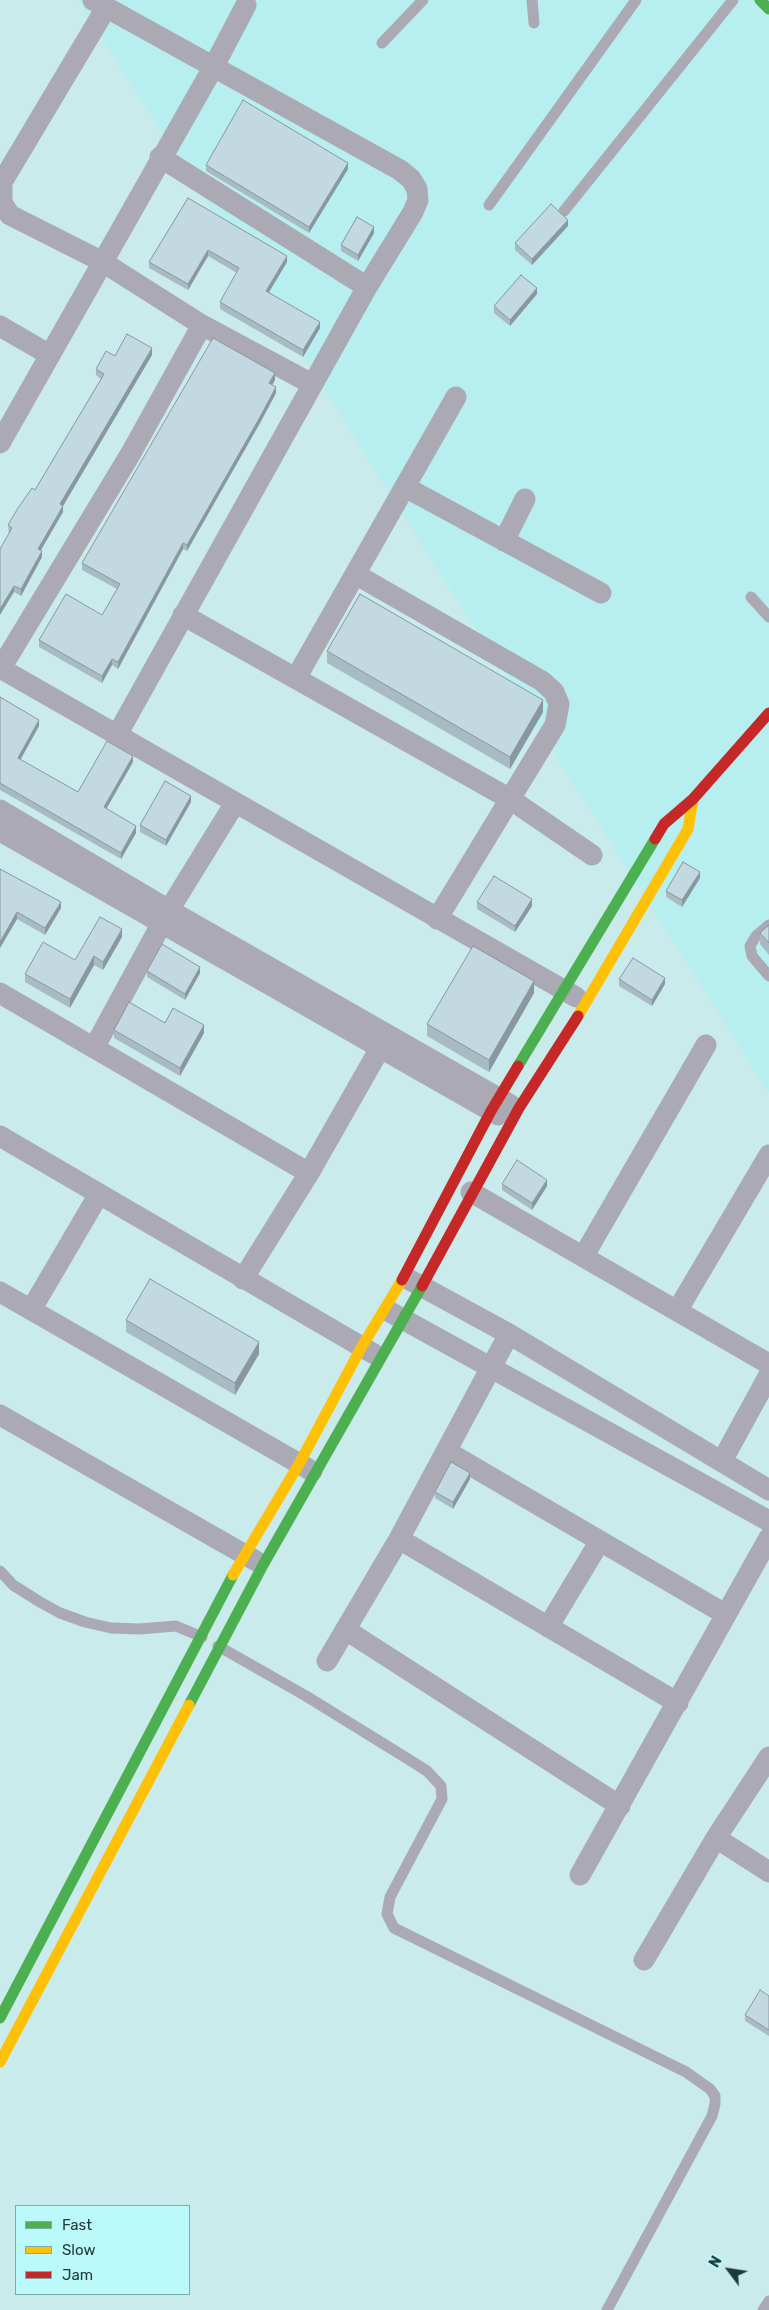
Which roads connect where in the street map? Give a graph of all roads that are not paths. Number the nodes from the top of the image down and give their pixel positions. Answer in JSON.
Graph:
{"nodes":[{"id":1,"x":422,"y":0,"type":"edge"},
{"id":2,"x":532,"y":0,"type":"edge"},
{"id":3,"x":636,"y":0,"type":"edge"},
{"id":4,"x":734,"y":0,"type":"edge"},
{"id":5,"x":760,"y":0,"type":"edge"},
{"id":6,"x":99,"y":4,"type":"edge"},
{"id":7,"x":246,"y":5,"type":"dead end"},
{"id":8,"x":769,"y":9,"type":"edge"},
{"id":9,"x":534,"y":23,"type":"dead end"},
{"id":10,"x":382,"y":43,"type":"dead end"},
{"id":11,"x":214,"y":66,"type":"junction"},
{"id":12,"x":160,"y":157,"type":"junction"},
{"id":13,"x":489,"y":205,"type":"dead end"},
{"id":14,"x":564,"y":211,"type":"dead end"},
{"id":15,"x":101,"y":261,"type":"junction"},
{"id":16,"x":367,"y":287,"type":"junction"},
{"id":17,"x":202,"y":325,"type":"junction"},
{"id":18,"x":0,"y":326,"type":"edge"},
{"id":19,"x":50,"y":355,"type":"junction"},
{"id":20,"x":312,"y":384,"type":"junction"},
{"id":21,"x":456,"y":397,"type":"dead end"},
{"id":22,"x":0,"y":442,"type":"edge"},
{"id":23,"x":405,"y":487,"type":"junction"},
{"id":24,"x":524,"y":499,"type":"dead end"},
{"id":25,"x":504,"y":541,"type":"junction"},
{"id":26,"x":355,"y":574,"type":"junction"},
{"id":27,"x":600,"y":593,"type":"dead end"},
{"id":28,"x":751,"y":597,"type":"dead end"},
{"id":29,"x":183,"y":615,"type":"junction"},
{"id":30,"x":769,"y":617,"type":"edge"},
{"id":31,"x":0,"y":668,"type":"edge"},
{"id":32,"x":296,"y":678,"type":"junction"},
{"id":33,"x":769,"y":712,"type":"edge"},
{"id":34,"x":117,"y":735,"type":"junction"},
{"id":35,"x":510,"y":799,"type":"junction"},
{"id":36,"x":693,"y":799,"type":"junction"},
{"id":37,"x":235,"y":803,"type":"junction"},
{"id":38,"x":0,"y":810,"type":"edge"},
{"id":39,"x":0,"y":831,"type":"edge"},
{"id":40,"x":592,"y":854,"type":"dead end"},
{"id":41,"x":165,"y":917,"type":"junction"},
{"id":42,"x":438,"y":920,"type":"junction"},
{"id":43,"x":769,"y":925,"type":"edge"},
{"id":44,"x":769,"y":976,"type":"edge"},
{"id":45,"x":564,"y":990,"type":"junction"},
{"id":46,"x":0,"y":993,"type":"edge"},
{"id":47,"x":586,"y":1004,"type":"junction"},
{"id":48,"x":385,"y":1042,"type":"junction"},
{"id":49,"x":706,"y":1046,"type":"dead end"},
{"id":50,"x":94,"y":1048,"type":"junction"},
{"id":51,"x":495,"y":1105,"type":"junction"},
{"id":52,"x":515,"y":1115,"type":"junction"},
{"id":53,"x":0,"y":1136,"type":"edge"},
{"id":54,"x":769,"y":1155,"type":"edge"},
{"id":55,"x":309,"y":1173,"type":"junction"},
{"id":56,"x":471,"y":1192,"type":"junction"},
{"id":57,"x":99,"y":1194,"type":"junction"},
{"id":58,"x":583,"y":1257,"type":"junction"},
{"id":59,"x":243,"y":1279,"type":"junction"},
{"id":60,"x":412,"y":1282,"type":"junction"},
{"id":61,"x":0,"y":1292,"type":"edge"},
{"id":62,"x":384,"y":1308,"type":"junction"},
{"id":63,"x":31,"y":1310,"type":"junction"},
{"id":64,"x":678,"y":1311,"type":"junction"},
{"id":65,"x":402,"y":1320,"type":"junction"},
{"id":66,"x":509,"y":1334,"type":"junction"},
{"id":67,"x":362,"y":1348,"type":"junction"},
{"id":68,"x":380,"y":1357,"type":"junction"},
{"id":69,"x":769,"y":1364,"type":"edge"},
{"id":70,"x":490,"y":1367,"type":"junction"},
{"id":71,"x":769,"y":1375,"type":"edge"},
{"id":72,"x":0,"y":1415,"type":"edge"},
{"id":73,"x":446,"y":1451,"type":"junction"},
{"id":74,"x":722,"y":1461,"type":"junction"},
{"id":75,"x":308,"y":1469,"type":"junction"},
{"id":76,"x":769,"y":1490,"type":"edge"},
{"id":77,"x":769,"y":1521,"type":"edge"},
{"id":78,"x":399,"y":1538,"type":"junction"},
{"id":79,"x":769,"y":1538,"type":"edge"},
{"id":80,"x":600,"y":1541,"type":"junction"},
{"id":81,"x":244,"y":1554,"type":"junction"},
{"id":82,"x":263,"y":1565,"type":"junction"},
{"id":83,"x":0,"y":1573,"type":"edge"},
{"id":84,"x":724,"y":1614,"type":"junction"},
{"id":85,"x":548,"y":1627,"type":"junction"},
{"id":86,"x":346,"y":1630,"type":"junction"},
{"id":87,"x":200,"y":1636,"type":"junction"},
{"id":88,"x":219,"y":1646,"type":"junction"},
{"id":89,"x":328,"y":1661,"type":"dead end"},
{"id":90,"x":678,"y":1703,"type":"junction"},
{"id":91,"x":769,"y":1757,"type":"edge"},
{"id":92,"x":620,"y":1806,"type":"junction"},
{"id":93,"x":716,"y":1838,"type":"junction"},
{"id":94,"x":769,"y":1872,"type":"edge"},
{"id":95,"x":580,"y":1874,"type":"dead end"},
{"id":96,"x":644,"y":1960,"type":"dead end"},
{"id":97,"x":0,"y":2018,"type":"edge"},
{"id":98,"x":0,"y":2062,"type":"edge"},
{"id":99,"x":769,"y":2301,"type":"edge"},
{"id":100,"x":607,"y":2310,"type":"edge"},
{"id":101,"x":763,"y":2310,"type":"edge"}],
"edges":[{"from":1,"to":10,"type":"lane"},
{"from":2,"to":9,"type":"lane"},
{"from":3,"to":13,"type":"lane"},
{"from":4,"to":14,"type":"lane"},
{"from":5,"to":8,"type":"street"},
{"from":6,"to":11,"type":"street"},
{"from":6,"to":15,"type":"street"},
{"from":7,"to":11,"type":"street"},
{"from":11,"to":12,"type":"street"},
{"from":11,"to":16,"type":"street"},
{"from":12,"to":15,"type":"street"},
{"from":12,"to":16,"type":"street"},
{"from":15,"to":17,"type":"street"},
{"from":15,"to":19,"type":"street"},
{"from":16,"to":20,"type":"street"},
{"from":17,"to":20,"type":"street"},
{"from":17,"to":31,"type":"street"},
{"from":18,"to":19,"type":"street"},
{"from":19,"to":22,"type":"street"},
{"from":20,"to":29,"type":"street"},
{"from":21,"to":23,"type":"street"},
{"from":23,"to":25,"type":"street"},
{"from":23,"to":26,"type":"street"},
{"from":24,"to":25,"type":"street"},
{"from":25,"to":27,"type":"street"},
{"from":26,"to":32,"type":"street"},
{"from":26,"to":35,"type":"street"},
{"from":28,"to":30,"type":"lane"},
{"from":29,"to":32,"type":"street"},
{"from":29,"to":34,"type":"street"},
{"from":31,"to":34,"type":"street"},
{"from":32,"to":35,"type":"street"},
{"from":33,"to":36,"type":"street"},
{"from":34,"to":37,"type":"street"},
{"from":35,"to":40,"type":"street"},
{"from":35,"to":42,"type":"street"},
{"from":36,"to":45,"type":"street"},
{"from":36,"to":47,"type":"street"},
{"from":37,"to":41,"type":"street"},
{"from":37,"to":42,"type":"street"},
{"from":38,"to":41,"type":"street"},
{"from":39,"to":41,"type":"street"},
{"from":41,"to":48,"type":"street"},
{"from":41,"to":50,"type":"street"},
{"from":42,"to":45,"type":"street"},
{"from":43,"to":44,"type":"lane"},
{"from":45,"to":47,"type":"street"},
{"from":45,"to":51,"type":"street"},
{"from":46,"to":50,"type":"street"},
{"from":47,"to":52,"type":"street"},
{"from":48,"to":51,"type":"street"},
{"from":48,"to":55,"type":"street"},
{"from":49,"to":58,"type":"street"},
{"from":50,"to":55,"type":"street"},
{"from":51,"to":52,"type":"street"},
{"from":51,"to":60,"type":"street"},
{"from":52,"to":56,"type":"street"},
{"from":53,"to":57,"type":"street"},
{"from":54,"to":64,"type":"street"},
{"from":55,"to":59,"type":"street"},
{"from":56,"to":58,"type":"street"},
{"from":56,"to":60,"type":"street"},
{"from":57,"to":59,"type":"street"},
{"from":57,"to":63,"type":"street"},
{"from":58,"to":64,"type":"street"},
{"from":59,"to":67,"type":"street"},
{"from":60,"to":62,"type":"street"},
{"from":60,"to":65,"type":"street"},
{"from":60,"to":66,"type":"street"},
{"from":61,"to":63,"type":"street"},
{"from":62,"to":65,"type":"street"},
{"from":62,"to":67,"type":"street"},
{"from":63,"to":75,"type":"street"},
{"from":64,"to":69,"type":"street"},
{"from":65,"to":68,"type":"street"},
{"from":65,"to":70,"type":"street"},
{"from":66,"to":70,"type":"street"},
{"from":66,"to":74,"type":"street"},
{"from":67,"to":68,"type":"street"},
{"from":67,"to":75,"type":"street"},
{"from":68,"to":75,"type":"street"},
{"from":70,"to":73,"type":"street"},
{"from":70,"to":77,"type":"street"},
{"from":71,"to":74,"type":"street"},
{"from":72,"to":81,"type":"street"},
{"from":73,"to":78,"type":"street"},
{"from":73,"to":80,"type":"street"},
{"from":74,"to":76,"type":"street"},
{"from":75,"to":81,"type":"street"},
{"from":75,"to":82,"type":"street"},
{"from":78,"to":85,"type":"street"},
{"from":78,"to":86,"type":"street"},
{"from":79,"to":84,"type":"street"},
{"from":80,"to":84,"type":"street"},
{"from":80,"to":85,"type":"street"},
{"from":81,"to":82,"type":"street"},
{"from":81,"to":87,"type":"street"},
{"from":82,"to":88,"type":"street"},
{"from":83,"to":87,"type":"lane"},
{"from":84,"to":90,"type":"street"},
{"from":85,"to":90,"type":"street"},
{"from":86,"to":89,"type":"street"},
{"from":86,"to":92,"type":"street"},
{"from":87,"to":88,"type":"lane"},
{"from":87,"to":97,"type":"street"},
{"from":88,"to":98,"type":"street"},
{"from":88,"to":100,"type":"lane"},
{"from":90,"to":92,"type":"street"},
{"from":91,"to":93,"type":"street"},
{"from":92,"to":95,"type":"street"},
{"from":93,"to":94,"type":"street"},
{"from":93,"to":96,"type":"street"},
{"from":99,"to":101,"type":"lane"}]}
